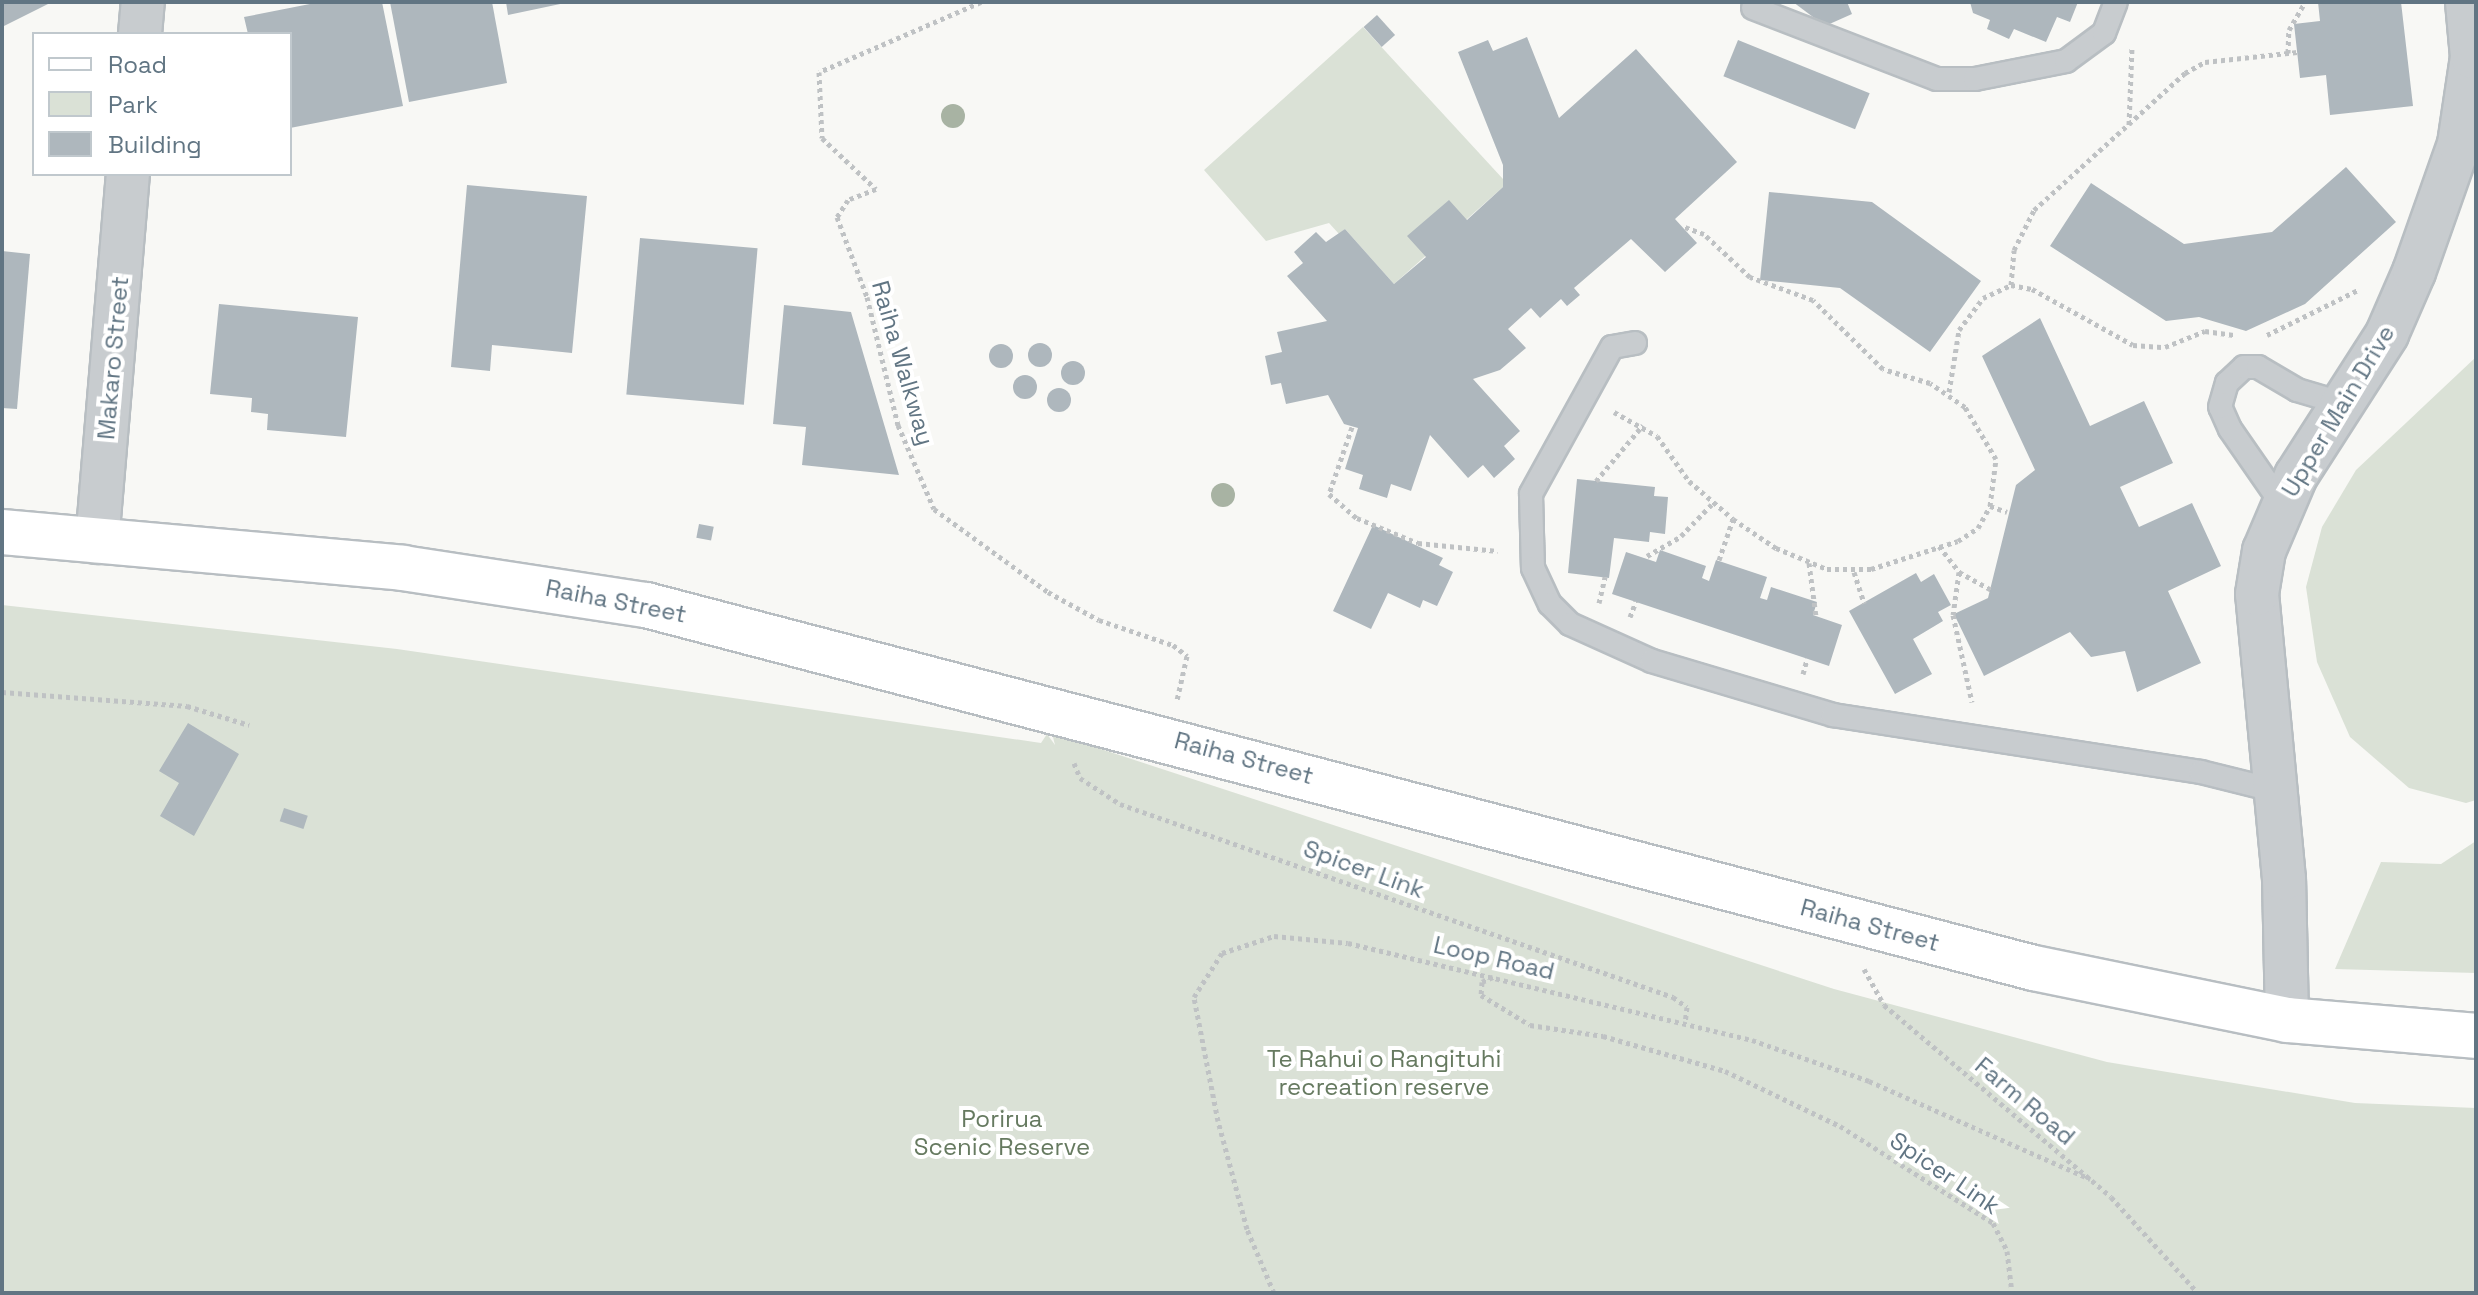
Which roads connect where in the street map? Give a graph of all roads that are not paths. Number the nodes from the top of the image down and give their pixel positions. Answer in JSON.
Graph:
{"nodes":[{"id":1,"x":143,"y":2,"type":"edge"},
{"id":2,"x":2467,"y":2,"type":"edge"},
{"id":3,"x":1753,"y":8,"type":"dead end"},
{"id":4,"x":2113,"y":10,"type":"edge"},
{"id":5,"x":140,"y":32,"type":"edge"},
{"id":6,"x":128,"y":176,"type":"edge"},
{"id":7,"x":1635,"y":343,"type":"dead end"},
{"id":8,"x":2341,"y":403,"type":"junction"},
{"id":9,"x":2282,"y":504,"type":"junction"},
{"id":10,"x":2,"y":532,"type":"edge"},
{"id":11,"x":97,"y":542,"type":"junction"},
{"id":12,"x":2277,"y":791,"type":"junction"},
{"id":13,"x":2287,"y":1020,"type":"junction"},
{"id":14,"x":2476,"y":1036,"type":"edge"}],
"edges":[{"from":1,"to":5,"type":"street"},
{"from":2,"to":8,"type":"street","name":"Upper Main Drive"},
{"from":3,"to":4,"type":"lane"},
{"from":6,"to":11,"type":"street","name":"Makaro Street"},
{"from":7,"to":12,"type":"lane"},
{"from":8,"to":9,"type":"street","name":"Upper Main Drive"},
{"from":8,"to":9,"type":"lane"},
{"from":9,"to":12,"type":"street","name":"Upper Main Drive"},
{"from":10,"to":11,"type":"main road","name":"Raiha Street"},
{"from":11,"to":13,"type":"main road","name":"Raiha Street"},
{"from":12,"to":13,"type":"street","name":"Upper Main Drive"},
{"from":13,"to":14,"type":"main road","name":"Raiha Street"}]}
